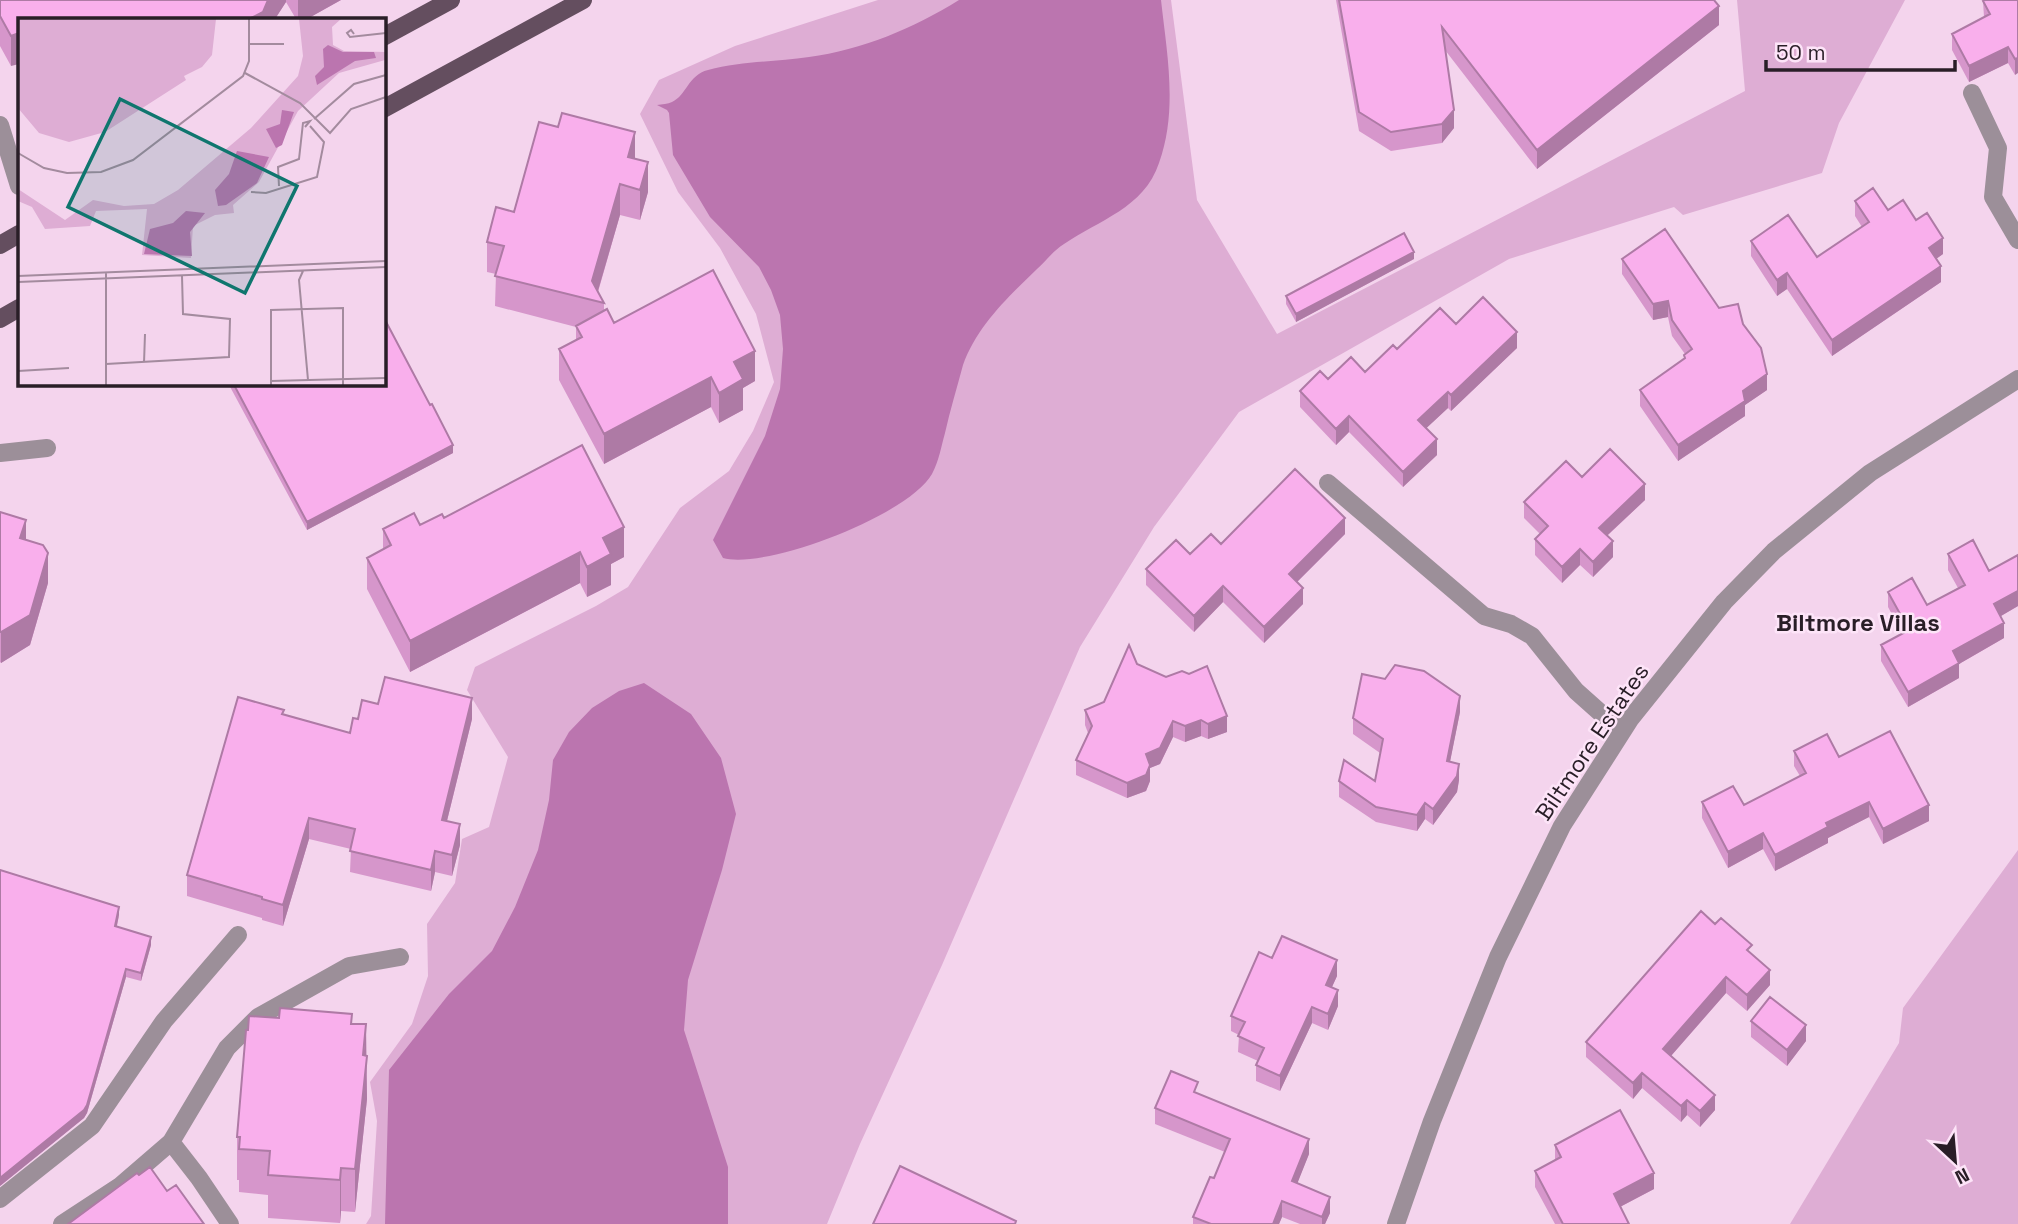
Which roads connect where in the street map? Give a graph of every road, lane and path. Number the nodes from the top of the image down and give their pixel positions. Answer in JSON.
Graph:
{"nodes":[{"id":1,"x":451,"y":0,"type":"edge"},
{"id":2,"x":583,"y":0,"type":"edge"},
{"id":3,"x":385,"y":36,"type":"edge"},
{"id":4,"x":1972,"y":93,"type":"dead end"},
{"id":5,"x":385,"y":108,"type":"edge"},
{"id":6,"x":0,"y":125,"type":"edge"},
{"id":7,"x":18,"y":183,"type":"edge"},
{"id":8,"x":2018,"y":240,"type":"edge"},
{"id":9,"x":18,"y":309,"type":"edge"},
{"id":10,"x":0,"y":319,"type":"edge"},
{"id":11,"x":2018,"y":379,"type":"edge"},
{"id":12,"x":47,"y":448,"type":"dead end"},
{"id":13,"x":0,"y":453,"type":"edge"},
{"id":14,"x":1328,"y":483,"type":"dead end"},
{"id":15,"x":1622,"y":732,"type":"junction"},
{"id":16,"x":239,"y":935,"type":"dead end"},
{"id":17,"x":400,"y":957,"type":"dead end"},
{"id":18,"x":171,"y":1142,"type":"junction"},
{"id":19,"x":0,"y":1199,"type":"edge"},
{"id":20,"x":62,"y":1224,"type":"edge"},
{"id":21,"x":230,"y":1224,"type":"edge"},
{"id":22,"x":1396,"y":1224,"type":"edge"}],
"edges":[{"from":1,"to":3,"type":"main road"},
{"from":2,"to":5,"type":"main road"},
{"from":4,"to":8,"type":"street"},
{"from":6,"to":7,"type":"street"},
{"from":9,"to":10,"type":"main road"},
{"from":11,"to":15,"type":"street","name":"Biltmore Estates"},
{"from":12,"to":13,"type":"street"},
{"from":14,"to":15,"type":"street"},
{"from":15,"to":22,"type":"street","name":"Biltmore Estates"},
{"from":16,"to":19,"type":"street"},
{"from":17,"to":18,"type":"street"},
{"from":18,"to":20,"type":"street"},
{"from":18,"to":21,"type":"street"}]}
